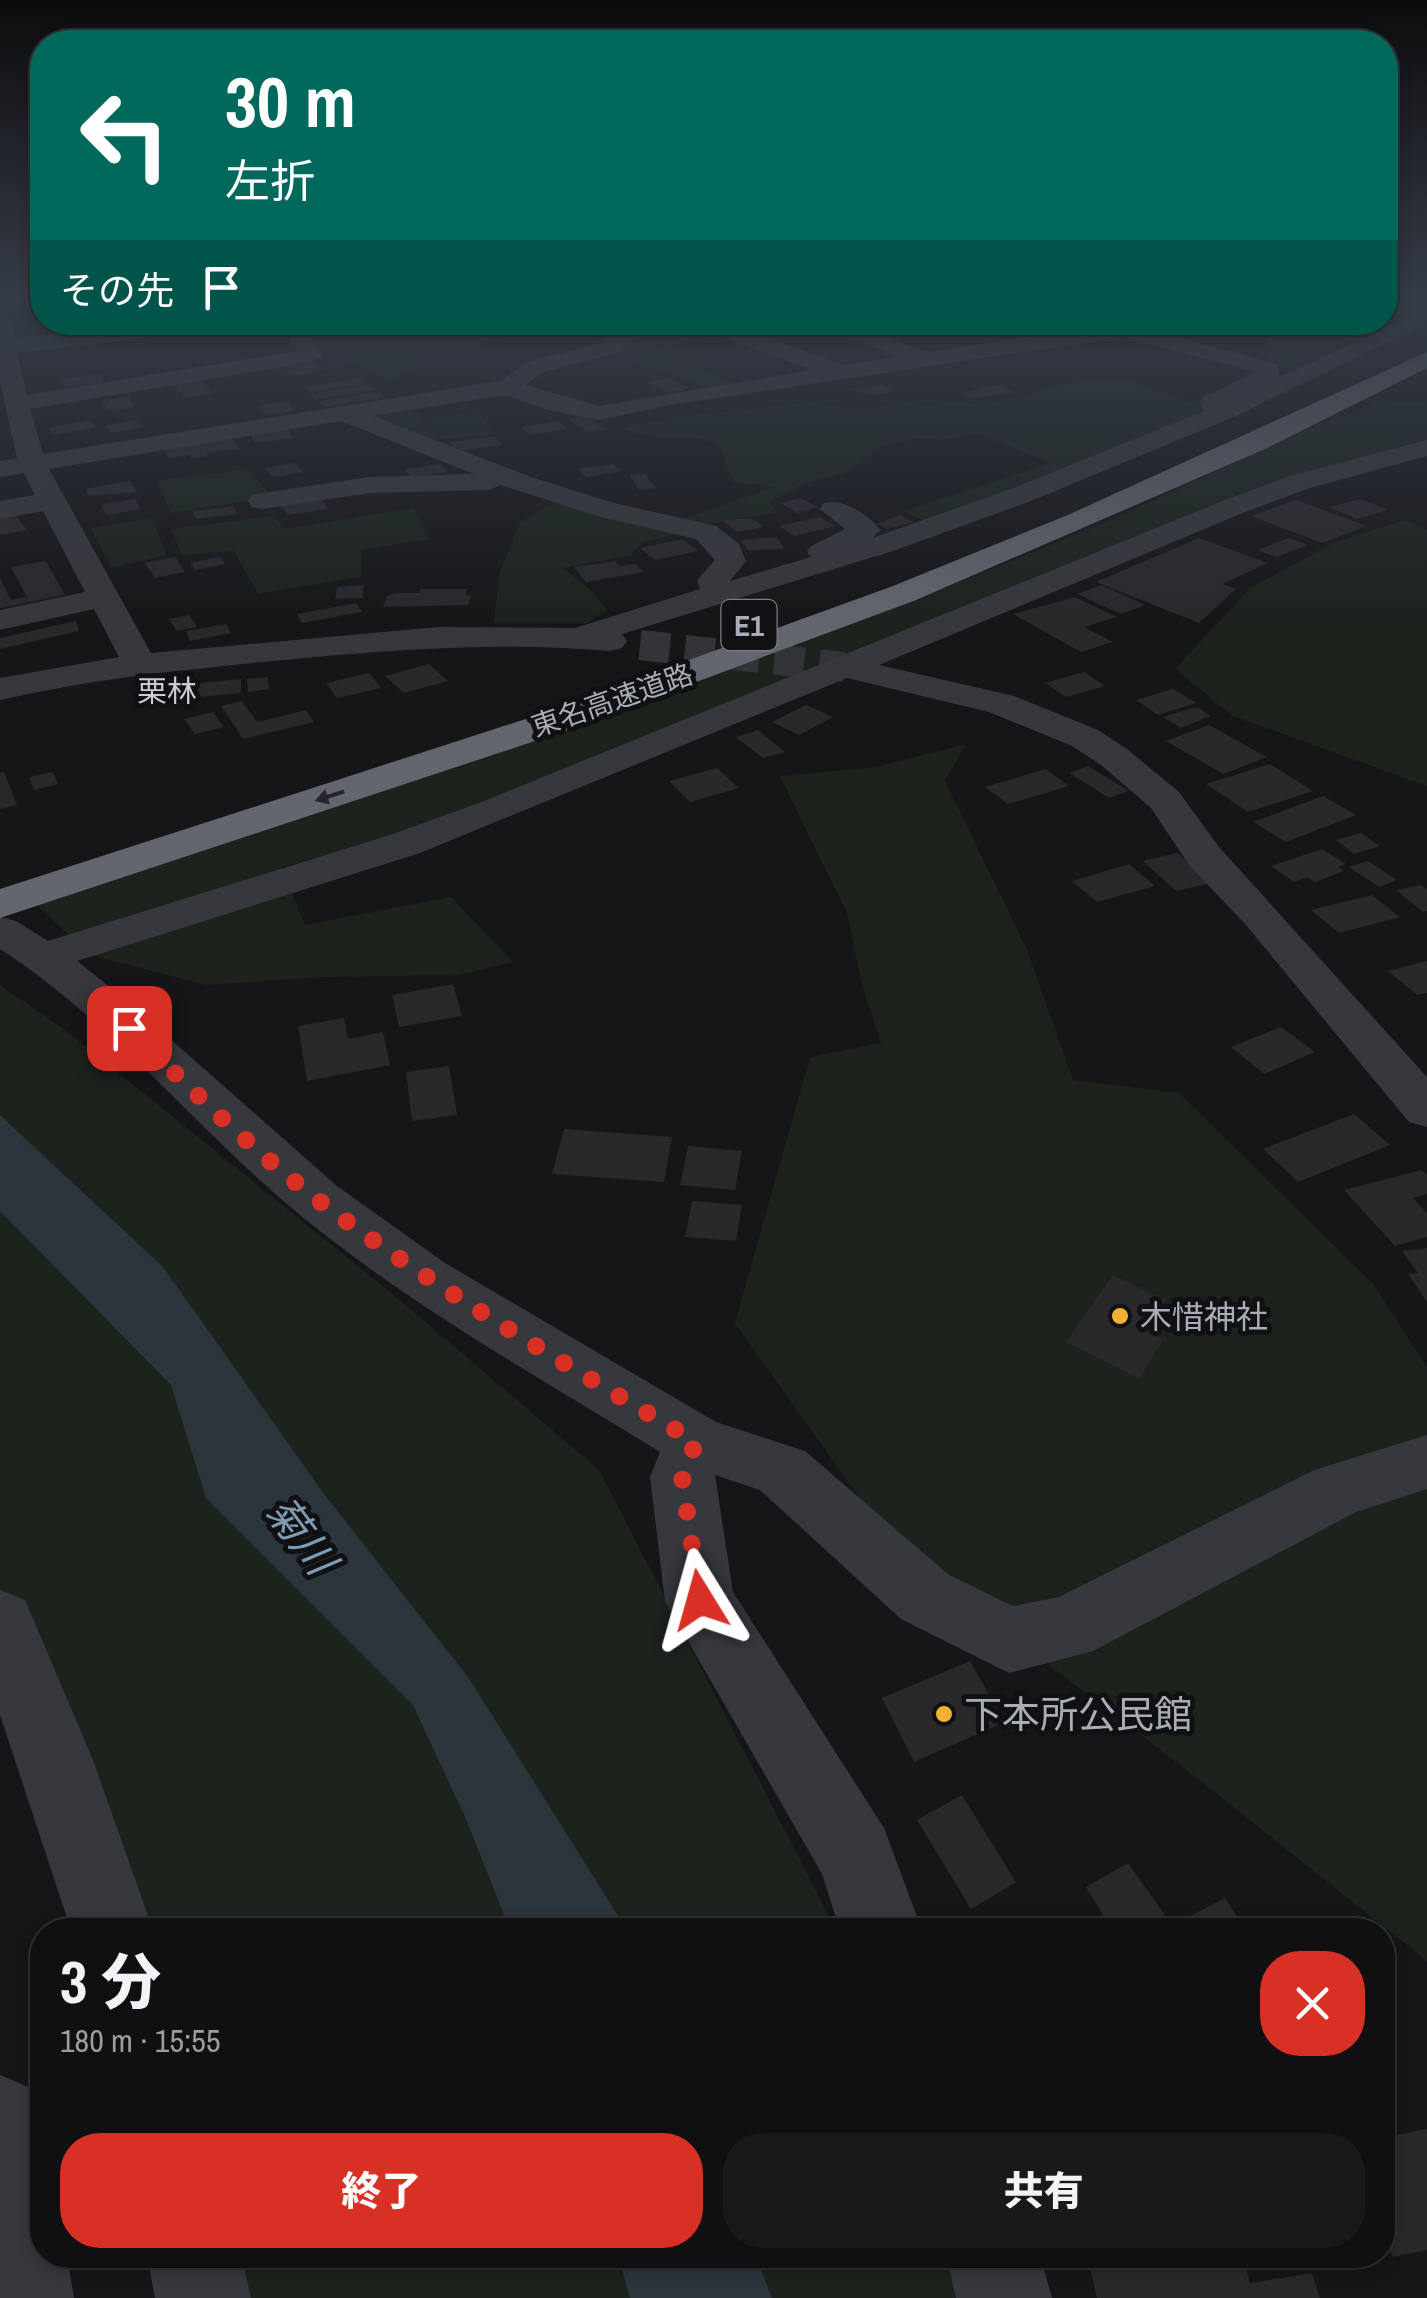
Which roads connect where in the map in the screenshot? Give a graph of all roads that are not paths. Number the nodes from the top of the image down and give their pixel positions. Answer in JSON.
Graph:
{"nodes":[{"id":1,"x":17,"y":408,"type":"edge"},
{"id":2,"x":387,"y":408,"type":"edge"},
{"id":3,"x":574,"y":408,"type":"edge"},
{"id":4,"x":622,"y":408,"type":"edge"},
{"id":5,"x":1215,"y":408,"type":"edge"},
{"id":6,"x":1230,"y":408,"type":"edge"},
{"id":7,"x":1285,"y":408,"type":"edge"},
{"id":8,"x":1327,"y":408,"type":"edge"},
{"id":9,"x":1218,"y":414,"type":"junction"},
{"id":10,"x":349,"y":415,"type":"junction"},
{"id":11,"x":1427,"y":448,"type":"edge"},
{"id":12,"x":33,"y":465,"type":"junction"},
{"id":13,"x":0,"y":469,"type":"edge"},
{"id":14,"x":521,"y":483,"type":"junction"},
{"id":15,"x":54,"y":500,"type":"junction"},
{"id":16,"x":262,"y":501,"type":"dead end"},
{"id":17,"x":834,"y":509,"type":"dead end"},
{"id":18,"x":0,"y":510,"type":"edge"},
{"id":19,"x":814,"y":567,"type":"junction"},
{"id":20,"x":718,"y":596,"type":"junction"},
{"id":21,"x":104,"y":597,"type":"junction"},
{"id":22,"x":0,"y":620,"type":"edge"},
{"id":23,"x":578,"y":638,"type":"junction"},
{"id":24,"x":640,"y":645,"type":"tunnel mouth"},
{"id":25,"x":140,"y":665,"type":"junction"},
{"id":26,"x":844,"y":666,"type":"junction"},
{"id":27,"x":0,"y":689,"type":"edge"},
{"id":28,"x":60,"y":870,"type":"junction"},
{"id":29,"x":0,"y":873,"type":"edge"},
{"id":30,"x":0,"y":904,"type":"edge"},
{"id":31,"x":22,"y":943,"type":"edge"},
{"id":32,"x":1427,"y":1110,"type":"edge"},
{"id":33,"x":696,"y":1442,"type":"junction"},
{"id":34,"x":1427,"y":1462,"type":"edge"},
{"id":35,"x":0,"y":1624,"type":"edge"},
{"id":36,"x":108,"y":1918,"type":"edge"},
{"id":37,"x":877,"y":1918,"type":"edge"},
{"id":38,"x":0,"y":2118,"type":"edge"},
{"id":39,"x":197,"y":2268,"type":"edge"},
{"id":40,"x":996,"y":2268,"type":"edge"},
{"id":41,"x":26,"y":2298,"type":"edge"},
{"id":42,"x":203,"y":2298,"type":"edge"},
{"id":43,"x":1004,"y":2298,"type":"edge"}],
"edges":[{"from":1,"to":12,"type":"street"},
{"from":2,"to":10,"type":"street"},
{"from":3,"to":4,"type":"street"},
{"from":5,"to":9,"type":"street"},
{"from":6,"to":9,"type":"street"},
{"from":7,"to":28,"type":"highway","name":"東名高速道路","number":"E1"},
{"from":8,"to":28,"type":"highway","name":"東名高速道路","number":"E1","one_way":true},
{"from":9,"to":19,"type":"street"},
{"from":10,"to":12,"type":"street"},
{"from":10,"to":14,"type":"street"},
{"from":11,"to":26,"type":"street"},
{"from":12,"to":13,"type":"street"},
{"from":12,"to":15,"type":"street"},
{"from":14,"to":16,"type":"street"},
{"from":14,"to":20,"type":"street"},
{"from":15,"to":18,"type":"street"},
{"from":15,"to":21,"type":"street"},
{"from":17,"to":19,"type":"street"},
{"from":19,"to":20,"type":"street"},
{"from":20,"to":23,"type":"street"},
{"from":21,"to":22,"type":"street"},
{"from":21,"to":25,"type":"street"},
{"from":23,"to":24,"type":"street"},
{"from":23,"to":25,"type":"street"},
{"from":25,"to":27,"type":"street"},
{"from":26,"to":31,"type":"street"},
{"from":26,"to":32,"type":"street"},
{"from":28,"to":29,"type":"highway","name":"東名高速道路","number":"E1"},
{"from":28,"to":30,"type":"highway","name":"東名高速道路","number":"E1"},
{"from":31,"to":33,"type":"street"},
{"from":33,"to":34,"type":"street"},
{"from":33,"to":37,"type":"street"},
{"from":35,"to":36,"type":"street"},
{"from":38,"to":41,"type":"street"},
{"from":39,"to":42,"type":"street"},
{"from":40,"to":43,"type":"street"}]}
